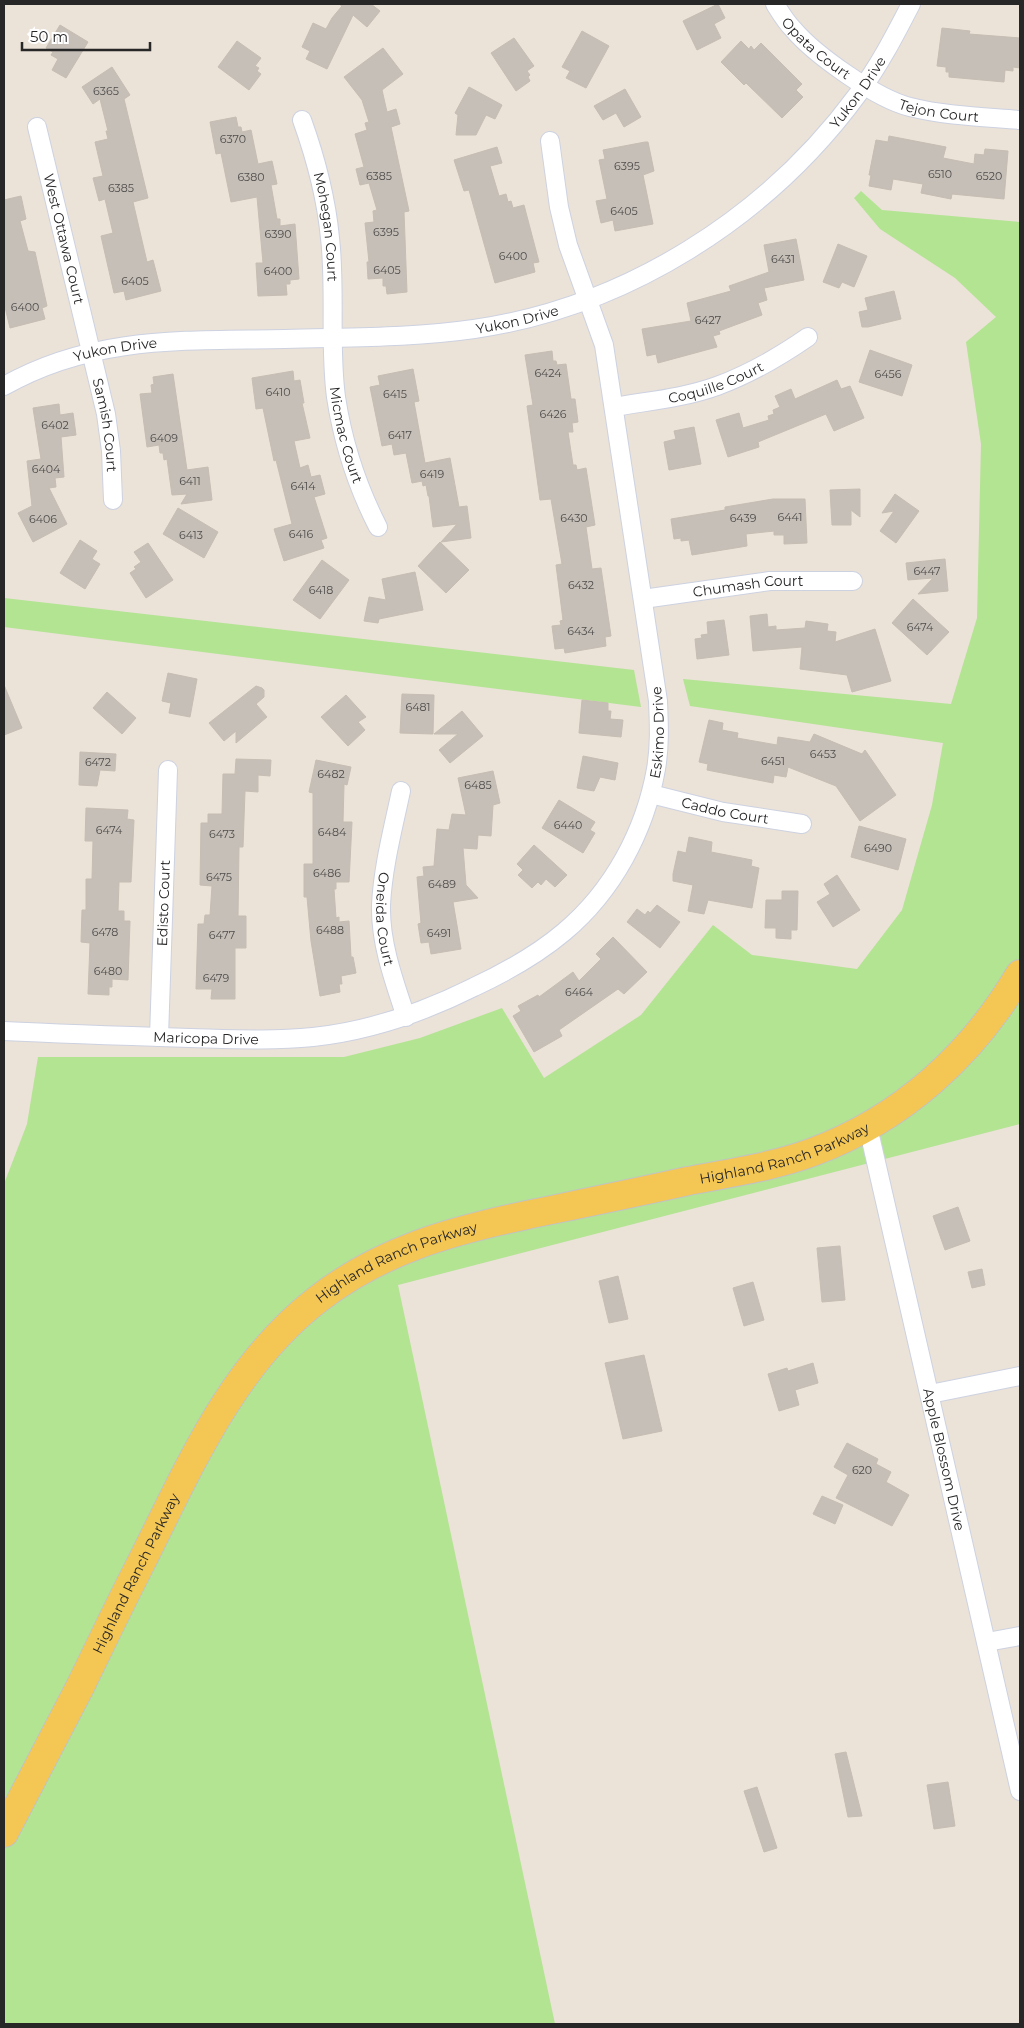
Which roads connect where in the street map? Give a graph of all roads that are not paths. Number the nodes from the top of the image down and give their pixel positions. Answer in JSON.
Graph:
{"nodes":[{"id":1,"x":775,"y":4,"type":"edge"},
{"id":2,"x":911,"y":4,"type":"edge"},
{"id":3,"x":864,"y":85,"type":"junction"},
{"id":4,"x":302,"y":120,"type":"dead end"},
{"id":5,"x":1020,"y":120,"type":"edge"},
{"id":6,"x":37,"y":127,"type":"dead end"},
{"id":7,"x":550,"y":142,"type":"dead end"},
{"id":8,"x":588,"y":300,"type":"junction"},
{"id":9,"x":808,"y":337,"type":"dead end"},
{"id":10,"x":333,"y":338,"type":"junction"},
{"id":11,"x":92,"y":351,"type":"junction"},
{"id":12,"x":4,"y":386,"type":"edge"},
{"id":13,"x":614,"y":407,"type":"junction"},
{"id":14,"x":113,"y":500,"type":"dead end"},
{"id":15,"x":378,"y":527,"type":"dead end"},
{"id":16,"x":853,"y":581,"type":"dead end"},
{"id":17,"x":643,"y":599,"type":"junction"},
{"id":18,"x":168,"y":770,"type":"dead end"},
{"id":19,"x":401,"y":791,"type":"dead end"},
{"id":20,"x":651,"y":794,"type":"junction"},
{"id":21,"x":802,"y":824,"type":"dead end"},
{"id":22,"x":1020,"y":974,"type":"edge"},
{"id":23,"x":406,"y":1017,"type":"junction"},
{"id":24,"x":4,"y":1031,"type":"edge"},
{"id":25,"x":159,"y":1037,"type":"junction"},
{"id":26,"x":868,"y":1127,"type":"junction"},
{"id":27,"x":1020,"y":1376,"type":"edge"},
{"id":28,"x":930,"y":1394,"type":"junction"},
{"id":29,"x":1020,"y":1636,"type":"edge"},
{"id":30,"x":986,"y":1642,"type":"junction"},
{"id":31,"x":1020,"y":1791,"type":"edge"},
{"id":32,"x":4,"y":1833,"type":"edge"}],
"edges":[{"from":1,"to":3,"type":"street","name":"Opata Court"},
{"from":2,"to":3,"type":"street","name":"Yukon Drive"},
{"from":3,"to":5,"type":"street","name":"Tejon Court"},
{"from":3,"to":8,"type":"street","name":"Yukon Drive"},
{"from":4,"to":10,"type":"street","name":"Mohegan Court"},
{"from":6,"to":11,"type":"street","name":"West Ottawa Court"},
{"from":7,"to":8,"type":"street","name":"Eskimo Drive"},
{"from":8,"to":10,"type":"street","name":"Yukon Drive"},
{"from":8,"to":13,"type":"street","name":"Eskimo Drive"},
{"from":9,"to":13,"type":"street","name":"Coquille Court"},
{"from":10,"to":11,"type":"street","name":"Yukon Drive"},
{"from":10,"to":15,"type":"street","name":"Micmac Court"},
{"from":11,"to":12,"type":"street","name":"Yukon Drive"},
{"from":11,"to":14,"type":"street","name":"Samish Court"},
{"from":13,"to":17,"type":"street","name":"Eskimo Drive"},
{"from":16,"to":17,"type":"street","name":"Chumash Court"},
{"from":17,"to":20,"type":"street","name":"Eskimo Drive"},
{"from":18,"to":25,"type":"street","name":"Edisto Court"},
{"from":19,"to":23,"type":"street","name":"Oneida Court"},
{"from":20,"to":21,"type":"street","name":"Caddo Court"},
{"from":20,"to":23,"type":"street","name":"Eskimo Drive"},
{"from":22,"to":26,"type":"main road","name":"Highland Ranch Parkway"},
{"from":23,"to":25,"type":"street","name":"Maricopa Drive"},
{"from":24,"to":25,"type":"street","name":"Maricopa Drive"},
{"from":26,"to":28,"type":"street","name":"Apple Blossom Drive"},
{"from":26,"to":32,"type":"main road","name":"Highland Ranch Parkway"},
{"from":27,"to":28,"type":"street"},
{"from":28,"to":30,"type":"street","name":"Apple Blossom Drive"},
{"from":29,"to":30,"type":"street"},
{"from":30,"to":31,"type":"street","name":"Apple Blossom Drive"}]}
